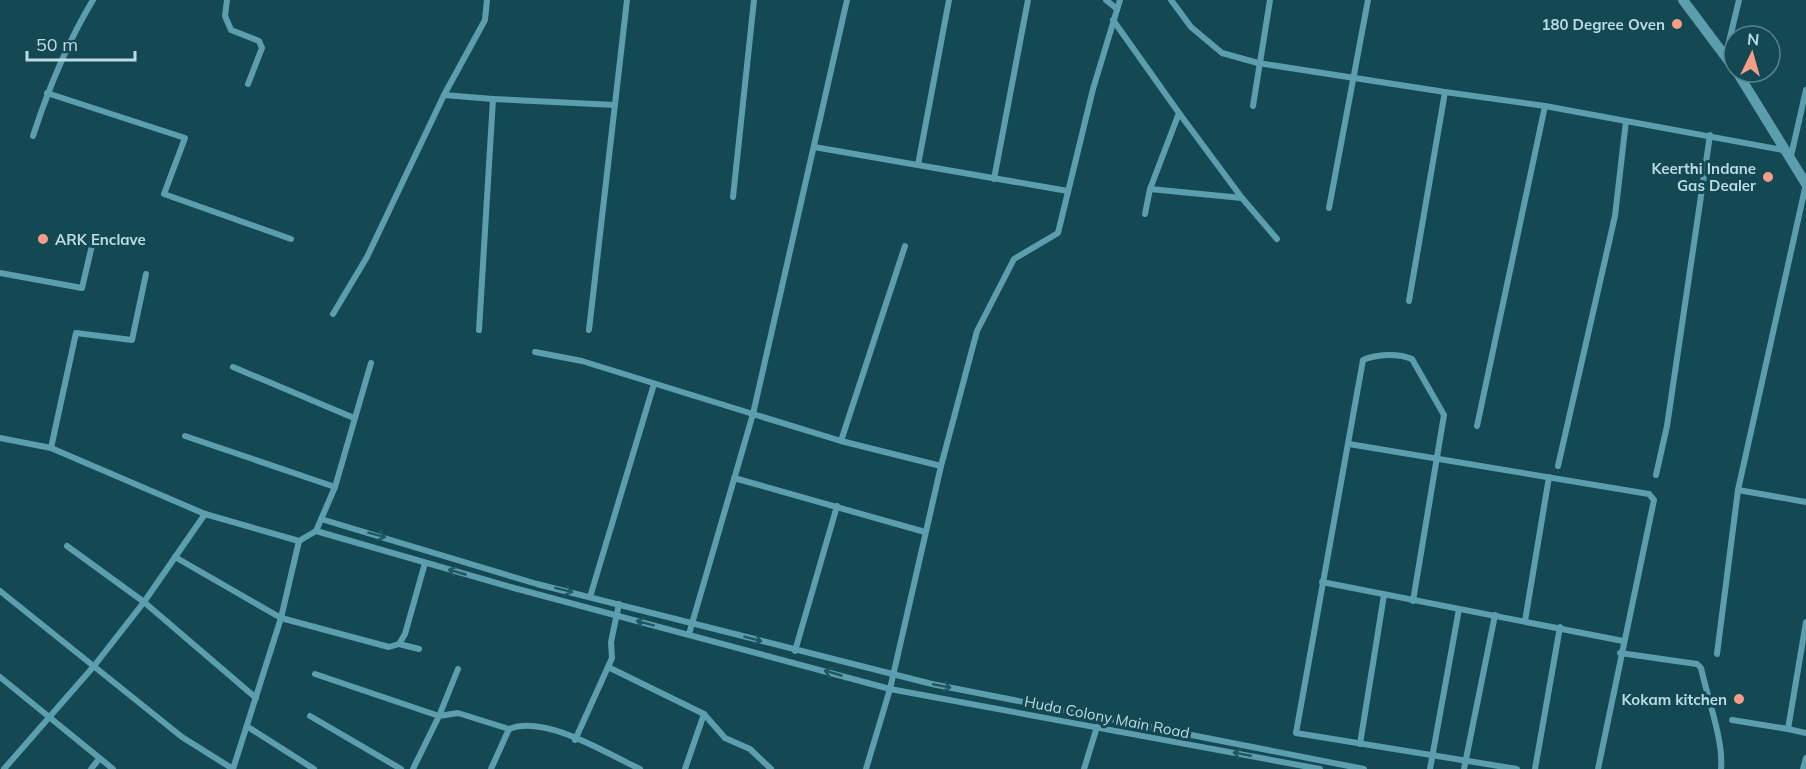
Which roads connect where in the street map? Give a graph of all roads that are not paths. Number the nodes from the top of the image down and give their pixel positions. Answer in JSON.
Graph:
{"nodes":[{"id":1,"x":93,"y":0,"type":"edge"},
{"id":2,"x":227,"y":0,"type":"edge"},
{"id":3,"x":487,"y":0,"type":"edge"},
{"id":4,"x":627,"y":0,"type":"edge"},
{"id":5,"x":754,"y":0,"type":"edge"},
{"id":6,"x":847,"y":0,"type":"edge"},
{"id":7,"x":949,"y":0,"type":"edge"},
{"id":8,"x":1028,"y":0,"type":"edge"},
{"id":9,"x":1106,"y":0,"type":"edge"},
{"id":10,"x":1120,"y":0,"type":"edge"},
{"id":11,"x":1171,"y":0,"type":"edge"},
{"id":12,"x":1270,"y":0,"type":"edge"},
{"id":13,"x":1368,"y":0,"type":"edge"},
{"id":14,"x":1683,"y":0,"type":"edge"},
{"id":15,"x":1739,"y":0,"type":"edge"},
{"id":16,"x":1178,"y":3,"type":"edge"},
{"id":17,"x":1117,"y":9,"type":"junction"},
{"id":18,"x":1113,"y":20,"type":"junction"},
{"id":19,"x":1733,"y":24,"type":"edge"},
{"id":20,"x":1722,"y":49,"type":"edge"},
{"id":21,"x":1258,"y":63,"type":"junction"},
{"id":22,"x":1352,"y":76,"type":"junction"},
{"id":23,"x":248,"y":84,"type":"dead end"},
{"id":24,"x":1744,"y":84,"type":"edge"},
{"id":25,"x":1806,"y":90,"type":"edge"},
{"id":26,"x":1445,"y":92,"type":"junction"},
{"id":27,"x":47,"y":93,"type":"junction"},
{"id":28,"x":444,"y":95,"type":"junction"},
{"id":29,"x":493,"y":99,"type":"junction"},
{"id":30,"x":615,"y":105,"type":"junction"},
{"id":31,"x":1253,"y":106,"type":"dead end"},
{"id":32,"x":1545,"y":106,"type":"junction"},
{"id":33,"x":1179,"y":113,"type":"junction"},
{"id":34,"x":1626,"y":121,"type":"junction"},
{"id":35,"x":1710,"y":135,"type":"junction"},
{"id":36,"x":33,"y":136,"type":"dead end"},
{"id":37,"x":814,"y":147,"type":"junction"},
{"id":38,"x":1783,"y":150,"type":"junction"},
{"id":39,"x":1790,"y":160,"type":"junction"},
{"id":40,"x":918,"y":165,"type":"junction"},
{"id":41,"x":994,"y":179,"type":"junction"},
{"id":42,"x":1806,"y":184,"type":"edge"},
{"id":43,"x":1150,"y":189,"type":"junction"},
{"id":44,"x":1068,"y":191,"type":"junction"},
{"id":45,"x":734,"y":197,"type":"dead end"},
{"id":46,"x":1242,"y":198,"type":"junction"},
{"id":47,"x":1329,"y":208,"type":"dead end"},
{"id":48,"x":1145,"y":214,"type":"dead end"},
{"id":49,"x":291,"y":239,"type":"dead end"},
{"id":50,"x":1277,"y":239,"type":"dead end"},
{"id":51,"x":93,"y":241,"type":"dead end"},
{"id":52,"x":905,"y":246,"type":"dead end"},
{"id":53,"x":0,"y":273,"type":"edge"},
{"id":54,"x":146,"y":274,"type":"dead end"},
{"id":55,"x":1409,"y":301,"type":"dead end"},
{"id":56,"x":333,"y":314,"type":"dead end"},
{"id":57,"x":479,"y":330,"type":"dead end"},
{"id":58,"x":589,"y":330,"type":"dead end"},
{"id":59,"x":535,"y":352,"type":"dead end"},
{"id":60,"x":371,"y":363,"type":"dead end"},
{"id":61,"x":233,"y":367,"type":"dead end"},
{"id":62,"x":654,"y":384,"type":"junction"},
{"id":63,"x":753,"y":414,"type":"junction"},
{"id":64,"x":354,"y":418,"type":"junction"},
{"id":65,"x":1477,"y":426,"type":"dead end"},
{"id":66,"x":185,"y":436,"type":"dead end"},
{"id":67,"x":0,"y":438,"type":"edge"},
{"id":68,"x":841,"y":441,"type":"junction"},
{"id":69,"x":1349,"y":444,"type":"junction"},
{"id":70,"x":51,"y":448,"type":"junction"},
{"id":71,"x":1437,"y":458,"type":"junction"},
{"id":72,"x":941,"y":466,"type":"junction"},
{"id":73,"x":1558,"y":466,"type":"dead end"},
{"id":74,"x":1656,"y":475,"type":"dead end"},
{"id":75,"x":1549,"y":477,"type":"junction"},
{"id":76,"x":734,"y":478,"type":"junction"},
{"id":77,"x":334,"y":487,"type":"junction"},
{"id":78,"x":1738,"y":490,"type":"junction"},
{"id":79,"x":1806,"y":502,"type":"edge"},
{"id":80,"x":837,"y":506,"type":"junction"},
{"id":81,"x":205,"y":514,"type":"junction"},
{"id":82,"x":321,"y":519,"type":"junction"},
{"id":83,"x":316,"y":531,"type":"junction"},
{"id":84,"x":925,"y":532,"type":"junction"},
{"id":85,"x":299,"y":541,"type":"junction"},
{"id":86,"x":67,"y":546,"type":"dead end"},
{"id":87,"x":175,"y":557,"type":"junction"},
{"id":88,"x":425,"y":563,"type":"junction"},
{"id":89,"x":1322,"y":582,"type":"junction"},
{"id":90,"x":0,"y":591,"type":"edge"},
{"id":91,"x":1384,"y":596,"type":"junction"},
{"id":92,"x":590,"y":597,"type":"junction"},
{"id":93,"x":1413,"y":601,"type":"junction"},
{"id":94,"x":144,"y":602,"type":"junction"},
{"id":95,"x":619,"y":604,"type":"junction"},
{"id":96,"x":1459,"y":609,"type":"junction"},
{"id":97,"x":615,"y":615,"type":"junction"},
{"id":98,"x":1495,"y":615,"type":"junction"},
{"id":99,"x":281,"y":618,"type":"junction"},
{"id":100,"x":1524,"y":621,"type":"junction"},
{"id":101,"x":692,"y":622,"type":"junction"},
{"id":102,"x":1806,"y":622,"type":"edge"},
{"id":103,"x":1560,"y":627,"type":"junction"},
{"id":104,"x":688,"y":634,"type":"junction"},
{"id":105,"x":1623,"y":641,"type":"junction"},
{"id":106,"x":399,"y":644,"type":"junction"},
{"id":107,"x":419,"y":649,"type":"dead end"},
{"id":108,"x":795,"y":651,"type":"junction"},
{"id":109,"x":1620,"y":653,"type":"junction"},
{"id":110,"x":1717,"y":654,"type":"dead end"},
{"id":111,"x":94,"y":666,"type":"junction"},
{"id":112,"x":608,"y":667,"type":"junction"},
{"id":113,"x":458,"y":669,"type":"dead end"},
{"id":114,"x":315,"y":674,"type":"dead end"},
{"id":115,"x":893,"y":675,"type":"junction"},
{"id":116,"x":0,"y":677,"type":"edge"},
{"id":117,"x":890,"y":689,"type":"junction"},
{"id":118,"x":256,"y":698,"type":"junction"},
{"id":119,"x":704,"y":714,"type":"junction"},
{"id":120,"x":48,"y":716,"type":"junction"},
{"id":121,"x":310,"y":716,"type":"dead end"},
{"id":122,"x":439,"y":716,"type":"junction"},
{"id":123,"x":1732,"y":720,"type":"dead end"},
{"id":124,"x":248,"y":727,"type":"junction"},
{"id":125,"x":1097,"y":727,"type":"junction"},
{"id":126,"x":509,"y":729,"type":"junction"},
{"id":127,"x":1788,"y":729,"type":"junction"},
{"id":128,"x":1806,"y":733,"type":"edge"},
{"id":129,"x":575,"y":740,"type":"junction"},
{"id":130,"x":1360,"y":744,"type":"junction"},
{"id":131,"x":1432,"y":755,"type":"junction"},
{"id":132,"x":1806,"y":758,"type":"edge"},
{"id":133,"x":99,"y":759,"type":"junction"},
{"id":134,"x":1466,"y":760,"type":"junction"},
{"id":135,"x":4,"y":769,"type":"edge"},
{"id":136,"x":92,"y":769,"type":"edge"},
{"id":137,"x":113,"y":769,"type":"edge"},
{"id":138,"x":233,"y":769,"type":"edge"},
{"id":139,"x":314,"y":769,"type":"edge"},
{"id":140,"x":401,"y":769,"type":"edge"},
{"id":141,"x":413,"y":769,"type":"edge"},
{"id":142,"x":491,"y":769,"type":"edge"},
{"id":143,"x":640,"y":769,"type":"edge"},
{"id":144,"x":685,"y":769,"type":"edge"},
{"id":145,"x":771,"y":769,"type":"edge"},
{"id":146,"x":866,"y":769,"type":"edge"},
{"id":147,"x":1084,"y":769,"type":"edge"},
{"id":148,"x":1320,"y":769,"type":"edge"},
{"id":149,"x":1364,"y":769,"type":"edge"},
{"id":150,"x":1430,"y":769,"type":"edge"},
{"id":151,"x":1464,"y":769,"type":"edge"},
{"id":152,"x":1517,"y":769,"type":"edge"},
{"id":153,"x":1534,"y":769,"type":"edge"},
{"id":154,"x":1598,"y":769,"type":"edge"},
{"id":155,"x":1721,"y":769,"type":"edge"},
{"id":156,"x":1803,"y":769,"type":"edge"}],
"edges":[{"from":1,"to":27,"type":"street"},
{"from":2,"to":23,"type":"street"},
{"from":3,"to":28,"type":"street"},
{"from":4,"to":30,"type":"street"},
{"from":5,"to":45,"type":"street"},
{"from":6,"to":37,"type":"street"},
{"from":7,"to":40,"type":"street"},
{"from":8,"to":41,"type":"street"},
{"from":9,"to":17,"type":"street"},
{"from":10,"to":17,"type":"street"},
{"from":11,"to":16,"type":"street"},
{"from":12,"to":21,"type":"street"},
{"from":13,"to":22,"type":"street"},
{"from":14,"to":20,"type":"street"},
{"from":15,"to":19,"type":"street"},
{"from":16,"to":21,"type":"street"},
{"from":17,"to":18,"type":"street"},
{"from":18,"to":33,"type":"street"},
{"from":18,"to":44,"type":"street"},
{"from":21,"to":22,"type":"street"},
{"from":21,"to":31,"type":"street"},
{"from":22,"to":26,"type":"street"},
{"from":22,"to":47,"type":"street"},
{"from":24,"to":38,"type":"street"},
{"from":25,"to":39,"type":"street"},
{"from":26,"to":32,"type":"street"},
{"from":26,"to":55,"type":"street"},
{"from":27,"to":36,"type":"street"},
{"from":27,"to":49,"type":"street"},
{"from":28,"to":29,"type":"street"},
{"from":28,"to":56,"type":"street"},
{"from":29,"to":30,"type":"street"},
{"from":29,"to":57,"type":"street"},
{"from":30,"to":58,"type":"street"},
{"from":32,"to":34,"type":"street"},
{"from":32,"to":65,"type":"street"},
{"from":33,"to":43,"type":"street"},
{"from":33,"to":46,"type":"street"},
{"from":34,"to":35,"type":"street"},
{"from":34,"to":73,"type":"street"},
{"from":35,"to":38,"type":"street"},
{"from":35,"to":74,"type":"street"},
{"from":37,"to":40,"type":"street"},
{"from":37,"to":63,"type":"street"},
{"from":38,"to":39,"type":"street"},
{"from":39,"to":42,"type":"street"},
{"from":40,"to":41,"type":"street"},
{"from":41,"to":44,"type":"street"},
{"from":42,"to":78,"type":"street"},
{"from":43,"to":46,"type":"street"},
{"from":43,"to":48,"type":"street"},
{"from":44,"to":72,"type":"street"},
{"from":46,"to":50,"type":"street"},
{"from":51,"to":53,"type":"street"},
{"from":52,"to":68,"type":"street"},
{"from":54,"to":70,"type":"street"},
{"from":59,"to":62,"type":"street"},
{"from":60,"to":64,"type":"street"},
{"from":61,"to":64,"type":"street"},
{"from":62,"to":63,"type":"street"},
{"from":62,"to":92,"type":"street"},
{"from":63,"to":68,"type":"street"},
{"from":63,"to":76,"type":"street"},
{"from":64,"to":77,"type":"street"},
{"from":66,"to":77,"type":"street"},
{"from":67,"to":70,"type":"street"},
{"from":68,"to":72,"type":"street"},
{"from":69,"to":71,"type":"street"},
{"from":69,"to":71,"type":"street"},
{"from":69,"to":89,"type":"street"},
{"from":70,"to":81,"type":"street"},
{"from":71,"to":75,"type":"street"},
{"from":71,"to":93,"type":"street"},
{"from":72,"to":84,"type":"street"},
{"from":75,"to":100,"type":"street"},
{"from":75,"to":105,"type":"street"},
{"from":76,"to":80,"type":"street"},
{"from":76,"to":101,"type":"street"},
{"from":77,"to":82,"type":"street"},
{"from":78,"to":79,"type":"street"},
{"from":78,"to":110,"type":"street"},
{"from":80,"to":84,"type":"street"},
{"from":80,"to":108,"type":"street"},
{"from":81,"to":85,"type":"street"},
{"from":81,"to":87,"type":"street"},
{"from":82,"to":83,"type":"street"},
{"from":82,"to":92,"type":"street","one_way":true},
{"from":83,"to":85,"type":"street"},
{"from":83,"to":88,"type":"street","name":"Huda Colony Main Road"},
{"from":84,"to":115,"type":"street"},
{"from":85,"to":99,"type":"street"},
{"from":86,"to":94,"type":"street"},
{"from":87,"to":94,"type":"street"},
{"from":87,"to":99,"type":"street"},
{"from":97,"to":88,"type":"street","name":"Huda Colony Main Road","one_way":true},
{"from":88,"to":106,"type":"street"},
{"from":89,"to":91,"type":"street"},
{"from":89,"to":130,"type":"street"},
{"from":90,"to":111,"type":"street"},
{"from":91,"to":93,"type":"street"},
{"from":91,"to":130,"type":"street"},
{"from":92,"to":95,"type":"street"},
{"from":93,"to":96,"type":"street"},
{"from":94,"to":111,"type":"street"},
{"from":94,"to":118,"type":"street"},
{"from":95,"to":97,"type":"street"},
{"from":95,"to":101,"type":"street"},
{"from":96,"to":98,"type":"street"},
{"from":96,"to":131,"type":"street"},
{"from":104,"to":97,"type":"street","name":"Huda Colony Main Road","one_way":true},
{"from":97,"to":112,"type":"street"},
{"from":98,"to":100,"type":"street"},
{"from":98,"to":134,"type":"street"},
{"from":99,"to":106,"type":"street"},
{"from":99,"to":118,"type":"street"},
{"from":100,"to":103,"type":"street"},
{"from":101,"to":104,"type":"street"},
{"from":101,"to":108,"type":"street","one_way":true},
{"from":102,"to":127,"type":"street"},
{"from":103,"to":105,"type":"street"},
{"from":103,"to":153,"type":"street"},
{"from":117,"to":104,"type":"street","name":"Huda Colony Main Road","one_way":true},
{"from":105,"to":109,"type":"street"},
{"from":106,"to":107,"type":"street"},
{"from":108,"to":115,"type":"street"},
{"from":109,"to":154,"type":"street"},
{"from":109,"to":155,"type":"street"},
{"from":111,"to":120,"type":"street"},
{"from":111,"to":138,"type":"street"},
{"from":112,"to":119,"type":"street"},
{"from":112,"to":129,"type":"street"},
{"from":113,"to":122,"type":"street"},
{"from":114,"to":122,"type":"street"},
{"from":115,"to":117,"type":"street"},
{"from":115,"to":149,"type":"street","one_way":true},
{"from":116,"to":120,"type":"street"},
{"from":117,"to":125,"type":"street","name":"Huda Colony Main Road"},
{"from":117,"to":146,"type":"street"},
{"from":118,"to":124,"type":"street"},
{"from":119,"to":144,"type":"street"},
{"from":119,"to":145,"type":"street"},
{"from":120,"to":133,"type":"street"},
{"from":120,"to":135,"type":"street"},
{"from":121,"to":140,"type":"street"},
{"from":122,"to":126,"type":"street"},
{"from":122,"to":141,"type":"street"},
{"from":123,"to":127,"type":"street"},
{"from":124,"to":138,"type":"street"},
{"from":124,"to":139,"type":"street"},
{"from":125,"to":147,"type":"street"},
{"from":148,"to":125,"type":"street","name":"Huda Colony Main Road","one_way":true},
{"from":126,"to":129,"type":"street"},
{"from":126,"to":142,"type":"street"},
{"from":127,"to":128,"type":"street"},
{"from":129,"to":143,"type":"street"},
{"from":130,"to":131,"type":"street"},
{"from":131,"to":134,"type":"street"},
{"from":131,"to":150,"type":"street"},
{"from":132,"to":156,"type":"street"},
{"from":133,"to":136,"type":"street"},
{"from":133,"to":137,"type":"street"},
{"from":134,"to":151,"type":"street"},
{"from":134,"to":152,"type":"street"}]}
